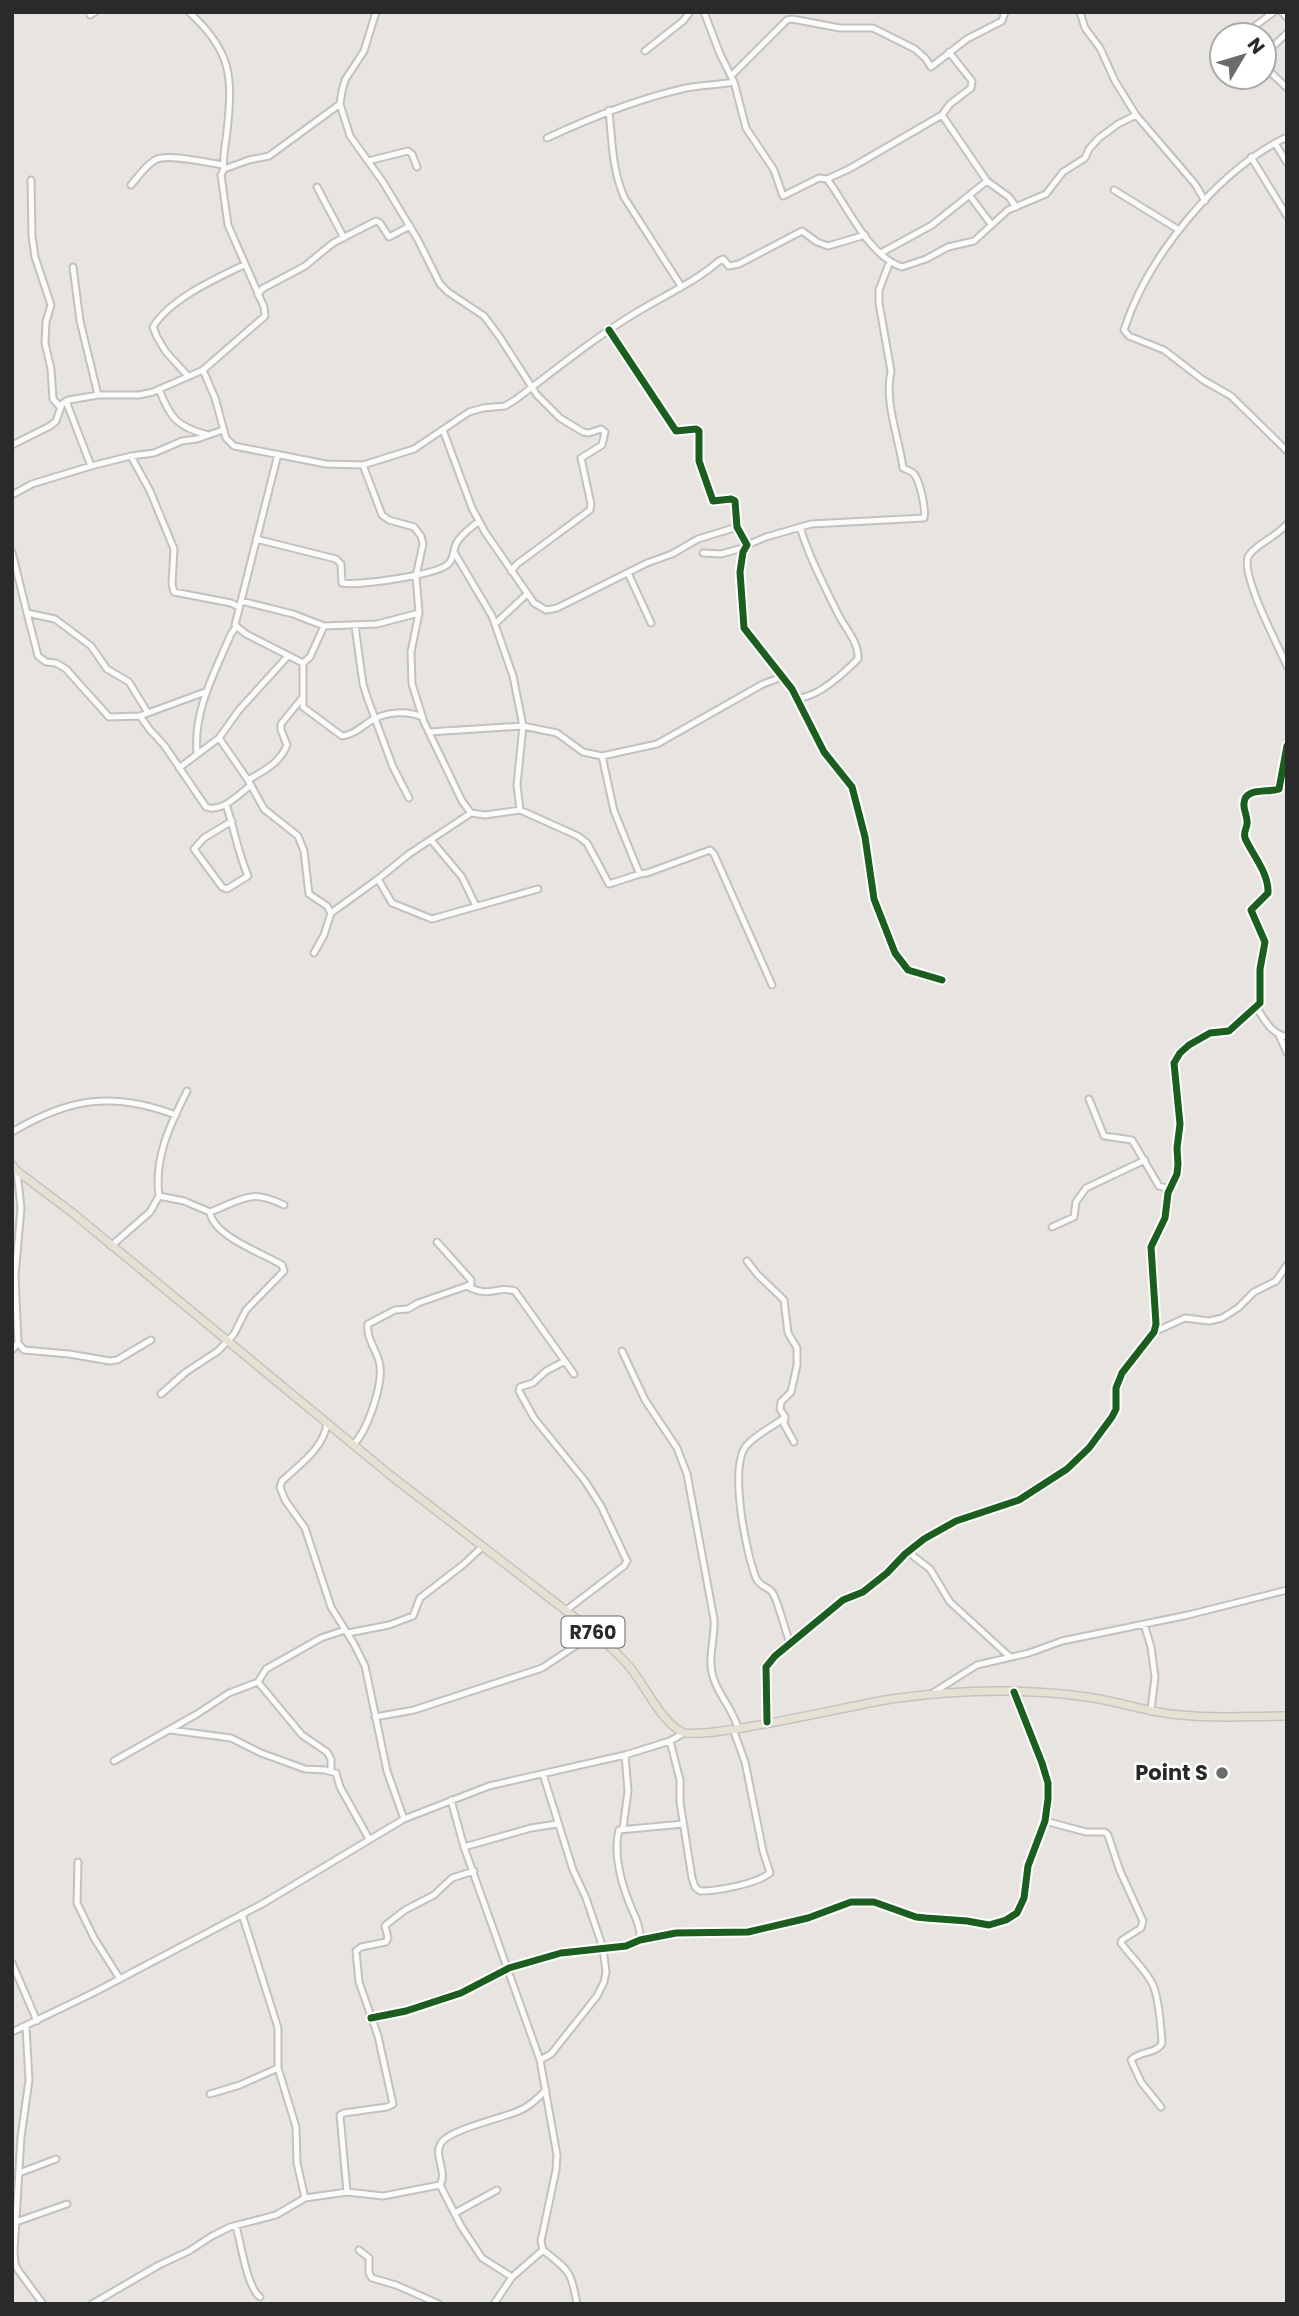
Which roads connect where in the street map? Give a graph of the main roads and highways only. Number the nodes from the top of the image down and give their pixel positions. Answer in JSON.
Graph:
{"nodes":[{"id":1,"x":14,"y":1168,"type":"edge"},
{"id":2,"x":1287,"y":1716,"type":"edge"}],
"edges":[{"from":1,"to":2,"type":"main road","number":"R760"}]}
